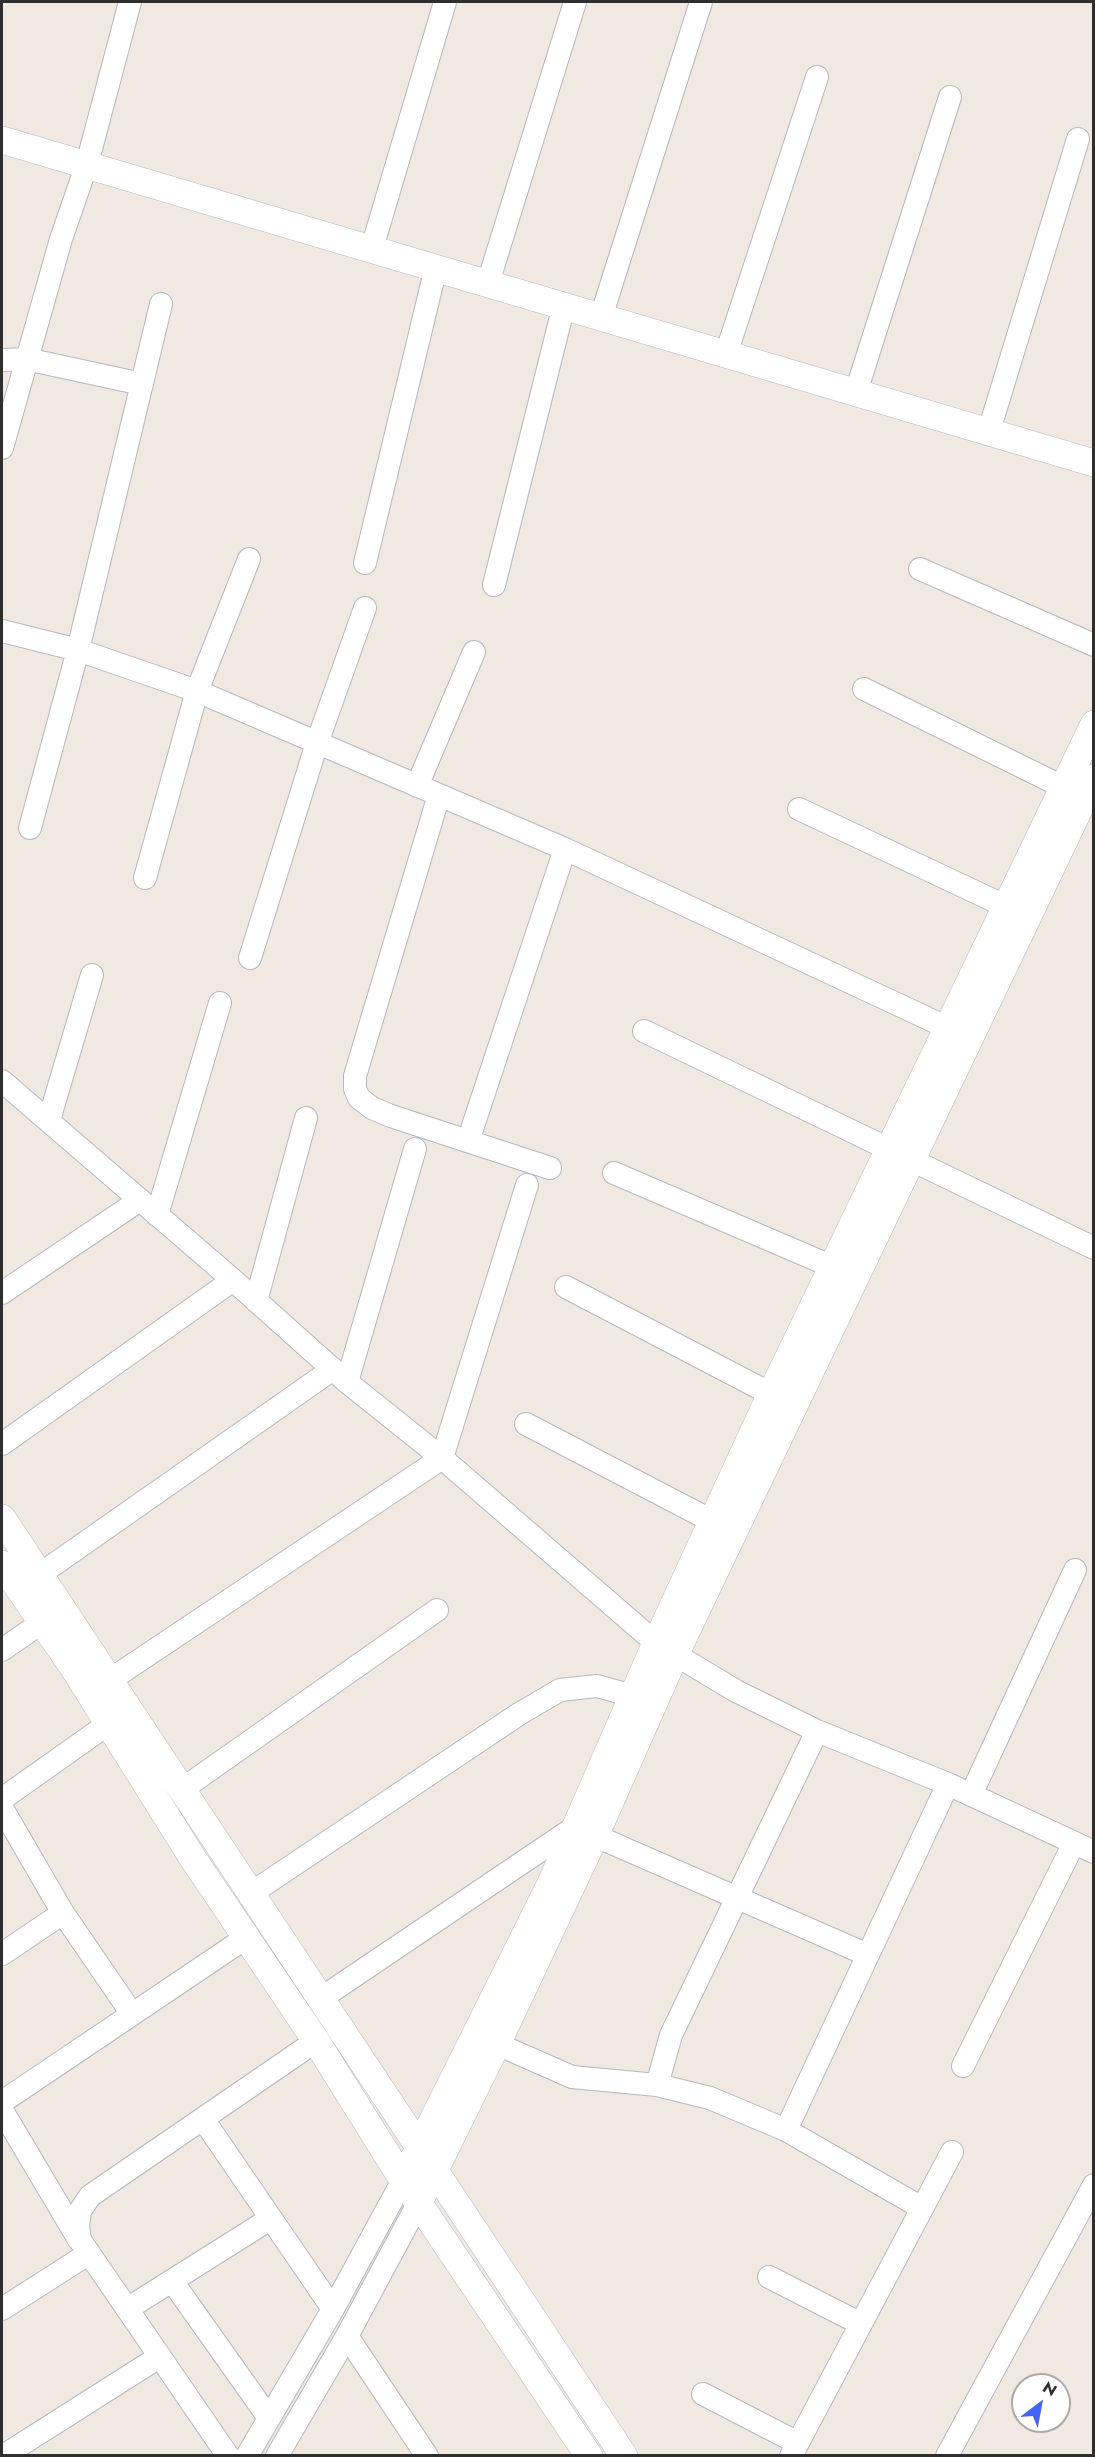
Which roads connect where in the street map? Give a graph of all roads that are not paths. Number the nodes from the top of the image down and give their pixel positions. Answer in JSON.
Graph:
{"nodes":[{"id":1,"x":130,"y":2,"type":"edge"},
{"id":2,"x":445,"y":2,"type":"edge"},
{"id":3,"x":575,"y":2,"type":"edge"},
{"id":4,"x":701,"y":2,"type":"edge"},
{"id":5,"x":817,"y":77,"type":"dead end"},
{"id":6,"x":950,"y":97,"type":"dead end"},
{"id":7,"x":1078,"y":139,"type":"dead end"},
{"id":8,"x":2,"y":140,"type":"edge"},
{"id":9,"x":87,"y":164,"type":"junction"},
{"id":10,"x":372,"y":248,"type":"junction"},
{"id":11,"x":436,"y":267,"type":"junction"},
{"id":12,"x":488,"y":283,"type":"junction"},
{"id":13,"x":161,"y":304,"type":"dead end"},
{"id":14,"x":564,"y":305,"type":"junction"},
{"id":15,"x":601,"y":317,"type":"junction"},
{"id":16,"x":726,"y":354,"type":"junction"},
{"id":17,"x":26,"y":359,"type":"junction"},
{"id":18,"x":2,"y":360,"type":"edge"},
{"id":19,"x":142,"y":384,"type":"junction"},
{"id":20,"x":856,"y":393,"type":"junction"},
{"id":21,"x":988,"y":434,"type":"junction"},
{"id":22,"x":2,"y":448,"type":"edge"},
{"id":23,"x":1094,"y":463,"type":"edge"},
{"id":24,"x":249,"y":559,"type":"dead end"},
{"id":25,"x":365,"y":563,"type":"dead end"},
{"id":26,"x":920,"y":569,"type":"dead end"},
{"id":27,"x":494,"y":585,"type":"dead end"},
{"id":28,"x":365,"y":608,"type":"dead end"},
{"id":29,"x":2,"y":631,"type":"edge"},
{"id":30,"x":1094,"y":645,"type":"edge"},
{"id":31,"x":78,"y":650,"type":"junction"},
{"id":32,"x":474,"y":652,"type":"dead end"},
{"id":33,"x":864,"y":689,"type":"dead end"},
{"id":34,"x":197,"y":691,"type":"junction"},
{"id":35,"x":1094,"y":724,"type":"edge"},
{"id":36,"x":317,"y":742,"type":"junction"},
{"id":37,"x":1094,"y":778,"type":"edge"},
{"id":38,"x":417,"y":786,"type":"junction"},
{"id":39,"x":1064,"y":787,"type":"junction"},
{"id":40,"x":439,"y":795,"type":"junction"},
{"id":41,"x":799,"y":809,"type":"dead end"},
{"id":42,"x":30,"y":828,"type":"dead end"},
{"id":43,"x":565,"y":849,"type":"junction"},
{"id":44,"x":145,"y":878,"type":"dead end"},
{"id":45,"x":1016,"y":911,"type":"junction"},
{"id":46,"x":250,"y":958,"type":"dead end"},
{"id":47,"x":92,"y":975,"type":"dead end"},
{"id":48,"x":220,"y":1004,"type":"dead end"},
{"id":49,"x":644,"y":1031,"type":"dead end"},
{"id":50,"x":958,"y":1032,"type":"junction"},
{"id":51,"x":2,"y":1081,"type":"edge"},
{"id":52,"x":306,"y":1118,"type":"dead end"},
{"id":53,"x":50,"y":1120,"type":"junction"},
{"id":54,"x":468,"y":1141,"type":"junction"},
{"id":55,"x":416,"y":1149,"type":"dead end"},
{"id":56,"x":900,"y":1154,"type":"junction"},
{"id":57,"x":550,"y":1168,"type":"dead end"},
{"id":58,"x":614,"y":1173,"type":"dead end"},
{"id":59,"x":527,"y":1185,"type":"dead end"},
{"id":60,"x":140,"y":1200,"type":"junction"},
{"id":61,"x":158,"y":1215,"type":"junction"},
{"id":62,"x":1094,"y":1248,"type":"edge"},
{"id":63,"x":842,"y":1271,"type":"junction"},
{"id":64,"x":233,"y":1280,"type":"junction"},
{"id":65,"x":566,"y":1287,"type":"dead end"},
{"id":66,"x":2,"y":1293,"type":"edge"},
{"id":67,"x":256,"y":1301,"type":"junction"},
{"id":68,"x":340,"y":1376,"type":"junction"},
{"id":69,"x":771,"y":1394,"type":"junction"},
{"id":70,"x":526,"y":1424,"type":"dead end"},
{"id":71,"x":2,"y":1444,"type":"edge"},
{"id":72,"x":442,"y":1458,"type":"junction"},
{"id":73,"x":2,"y":1518,"type":"edge"},
{"id":74,"x":712,"y":1521,"type":"junction"},
{"id":75,"x":2,"y":1564,"type":"edge"},
{"id":76,"x":1075,"y":1570,"type":"dead end"},
{"id":77,"x":39,"y":1575,"type":"junction"},
{"id":78,"x":436,"y":1610,"type":"dead end"},
{"id":79,"x":41,"y":1623,"type":"junction"},
{"id":80,"x":665,"y":1649,"type":"junction"},
{"id":81,"x":2,"y":1650,"type":"edge"},
{"id":82,"x":110,"y":1680,"type":"junction"},
{"id":83,"x":633,"y":1696,"type":"junction"},
{"id":84,"x":108,"y":1724,"type":"junction"},
{"id":85,"x":818,"y":1731,"type":"junction"},
{"id":86,"x":948,"y":1784,"type":"junction"},
{"id":87,"x":181,"y":1790,"type":"junction"},
{"id":88,"x":971,"y":1795,"type":"junction"},
{"id":89,"x":2,"y":1799,"type":"edge"},
{"id":90,"x":2,"y":1808,"type":"edge"},
{"id":91,"x":585,"y":1831,"type":"junction"},
{"id":92,"x":1084,"y":1848,"type":"edge"},
{"id":93,"x":250,"y":1894,"type":"junction"},
{"id":94,"x":738,"y":1898,"type":"junction"},
{"id":95,"x":63,"y":1912,"type":"junction"},
{"id":96,"x":247,"y":1937,"type":"junction"},
{"id":97,"x":2,"y":1954,"type":"edge"},
{"id":98,"x":868,"y":1955,"type":"junction"},
{"id":99,"x":320,"y":1999,"type":"junction"},
{"id":100,"x":132,"y":2014,"type":"junction"},
{"id":101,"x":316,"y":2041,"type":"junction"},
{"id":102,"x":497,"y":2044,"type":"junction"},
{"id":103,"x":963,"y":2066,"type":"dead end"},
{"id":104,"x":657,"y":2085,"type":"junction"},
{"id":105,"x":2,"y":2102,"type":"edge"},
{"id":106,"x":2,"y":2110,"type":"edge"},
{"id":107,"x":204,"y":2119,"type":"junction"},
{"id":108,"x":786,"y":2130,"type":"junction"},
{"id":109,"x":952,"y":2152,"type":"dead end"},
{"id":110,"x":427,"y":2159,"type":"junction"},
{"id":111,"x":1094,"y":2185,"type":"edge"},
{"id":112,"x":411,"y":2191,"type":"junction"},
{"id":113,"x":922,"y":2208,"type":"junction"},
{"id":114,"x":270,"y":2219,"type":"junction"},
{"id":115,"x":84,"y":2247,"type":"junction"},
{"id":116,"x":769,"y":2277,"type":"dead end"},
{"id":117,"x":172,"y":2281,"type":"junction"},
{"id":118,"x":127,"y":2308,"type":"junction"},
{"id":119,"x":333,"y":2308,"type":"junction"},
{"id":120,"x":2,"y":2309,"type":"edge"},
{"id":121,"x":861,"y":2324,"type":"junction"},
{"id":122,"x":347,"y":2336,"type":"junction"},
{"id":123,"x":159,"y":2357,"type":"junction"},
{"id":124,"x":703,"y":2394,"type":"dead end"},
{"id":125,"x":269,"y":2418,"type":"junction"},
{"id":126,"x":795,"y":2449,"type":"edge"},
{"id":127,"x":220,"y":2453,"type":"edge"},
{"id":128,"x":3,"y":2456,"type":"edge"},
{"id":129,"x":247,"y":2456,"type":"edge"},
{"id":130,"x":277,"y":2456,"type":"edge"},
{"id":131,"x":427,"y":2456,"type":"edge"},
{"id":132,"x":589,"y":2456,"type":"edge"},
{"id":133,"x":624,"y":2456,"type":"edge"},
{"id":134,"x":947,"y":2456,"type":"edge"}],
"edges":[{"from":1,"to":9,"type":"street"},
{"from":2,"to":10,"type":"street"},
{"from":3,"to":12,"type":"street"},
{"from":4,"to":15,"type":"street"},
{"from":5,"to":16,"type":"street"},
{"from":6,"to":20,"type":"street"},
{"from":7,"to":21,"type":"street"},
{"from":8,"to":9,"type":"street"},
{"from":9,"to":10,"type":"street"},
{"from":9,"to":17,"type":"street"},
{"from":10,"to":11,"type":"street"},
{"from":11,"to":12,"type":"street"},
{"from":11,"to":25,"type":"street"},
{"from":12,"to":14,"type":"street"},
{"from":13,"to":19,"type":"street"},
{"from":14,"to":15,"type":"street"},
{"from":14,"to":27,"type":"street"},
{"from":15,"to":16,"type":"street"},
{"from":16,"to":20,"type":"street"},
{"from":17,"to":18,"type":"street"},
{"from":17,"to":19,"type":"street"},
{"from":17,"to":22,"type":"street"},
{"from":19,"to":31,"type":"street"},
{"from":20,"to":21,"type":"street"},
{"from":21,"to":23,"type":"street"},
{"from":24,"to":34,"type":"street"},
{"from":26,"to":30,"type":"street"},
{"from":28,"to":36,"type":"street"},
{"from":29,"to":31,"type":"street"},
{"from":31,"to":34,"type":"street"},
{"from":31,"to":42,"type":"street"},
{"from":32,"to":38,"type":"street"},
{"from":33,"to":39,"type":"street"},
{"from":34,"to":36,"type":"street"},
{"from":34,"to":44,"type":"street"},
{"from":35,"to":39,"type":"street"},
{"from":36,"to":38,"type":"street"},
{"from":36,"to":46,"type":"street"},
{"from":37,"to":45,"type":"street"},
{"from":38,"to":40,"type":"street"},
{"from":39,"to":45,"type":"street"},
{"from":40,"to":43,"type":"street"},
{"from":40,"to":54,"type":"street"},
{"from":41,"to":45,"type":"street"},
{"from":43,"to":50,"type":"street"},
{"from":43,"to":54,"type":"street"},
{"from":45,"to":50,"type":"street"},
{"from":47,"to":53,"type":"street"},
{"from":48,"to":61,"type":"street"},
{"from":49,"to":56,"type":"street"},
{"from":50,"to":56,"type":"street"},
{"from":51,"to":53,"type":"street"},
{"from":52,"to":67,"type":"street"},
{"from":53,"to":60,"type":"street"},
{"from":54,"to":57,"type":"street"},
{"from":55,"to":68,"type":"street"},
{"from":56,"to":62,"type":"street"},
{"from":56,"to":63,"type":"street"},
{"from":58,"to":63,"type":"street"},
{"from":59,"to":72,"type":"street"},
{"from":60,"to":61,"type":"street"},
{"from":60,"to":66,"type":"street"},
{"from":61,"to":64,"type":"street"},
{"from":63,"to":69,"type":"street"},
{"from":63,"to":80,"type":"street"},
{"from":64,"to":67,"type":"street"},
{"from":64,"to":71,"type":"street"},
{"from":65,"to":69,"type":"street"},
{"from":67,"to":68,"type":"street"},
{"from":68,"to":72,"type":"street"},
{"from":68,"to":77,"type":"street"},
{"from":69,"to":74,"type":"street"},
{"from":70,"to":74,"type":"street"},
{"from":72,"to":80,"type":"street"},
{"from":72,"to":82,"type":"street"},
{"from":73,"to":77,"type":"street"},
{"from":74,"to":80,"type":"street"},
{"from":75,"to":79,"type":"street"},
{"from":76,"to":88,"type":"street"},
{"from":77,"to":82,"type":"street"},
{"from":78,"to":87,"type":"street"},
{"from":79,"to":81,"type":"street"},
{"from":79,"to":84,"type":"street"},
{"from":80,"to":83,"type":"street"},
{"from":80,"to":85,"type":"street"},
{"from":80,"to":91,"type":"street"},
{"from":82,"to":87,"type":"street"},
{"from":83,"to":91,"type":"street"},
{"from":83,"to":93,"type":"street"},
{"from":84,"to":89,"type":"street"},
{"from":84,"to":96,"type":"street"},
{"from":85,"to":86,"type":"street"},
{"from":85,"to":94,"type":"street"},
{"from":86,"to":88,"type":"street"},
{"from":86,"to":98,"type":"street"},
{"from":87,"to":93,"type":"street"},
{"from":88,"to":92,"type":"street"},
{"from":90,"to":95,"type":"street"},
{"from":91,"to":94,"type":"street"},
{"from":91,"to":99,"type":"street"},
{"from":91,"to":102,"type":"street"},
{"from":91,"to":110,"type":"street"},
{"from":92,"to":103,"type":"street"},
{"from":93,"to":99,"type":"street"},
{"from":94,"to":98,"type":"street"},
{"from":94,"to":104,"type":"street"},
{"from":95,"to":97,"type":"street"},
{"from":95,"to":100,"type":"street"},
{"from":96,"to":100,"type":"street"},
{"from":96,"to":101,"type":"street"},
{"from":98,"to":108,"type":"street"},
{"from":99,"to":110,"type":"street"},
{"from":100,"to":105,"type":"street"},
{"from":101,"to":107,"type":"street"},
{"from":101,"to":112,"type":"street"},
{"from":102,"to":104,"type":"street"},
{"from":102,"to":110,"type":"street"},
{"from":104,"to":108,"type":"street"},
{"from":106,"to":115,"type":"street"},
{"from":107,"to":114,"type":"street"},
{"from":107,"to":115,"type":"street"},
{"from":108,"to":113,"type":"street"},
{"from":109,"to":113,"type":"street"},
{"from":110,"to":112,"type":"street"},
{"from":110,"to":133,"type":"street"},
{"from":111,"to":134,"type":"street"},
{"from":112,"to":119,"type":"street"},
{"from":112,"to":122,"type":"street"},
{"from":112,"to":132,"type":"street"},
{"from":113,"to":121,"type":"street"},
{"from":114,"to":117,"type":"street"},
{"from":114,"to":119,"type":"street"},
{"from":115,"to":118,"type":"street"},
{"from":115,"to":120,"type":"street"},
{"from":116,"to":121,"type":"street"},
{"from":117,"to":118,"type":"street"},
{"from":117,"to":125,"type":"street"},
{"from":118,"to":123,"type":"street"},
{"from":119,"to":125,"type":"street"},
{"from":121,"to":126,"type":"street"},
{"from":122,"to":130,"type":"street"},
{"from":122,"to":131,"type":"street"},
{"from":123,"to":127,"type":"street"},
{"from":123,"to":128,"type":"street"},
{"from":124,"to":126,"type":"street"},
{"from":125,"to":129,"type":"street"}]}
